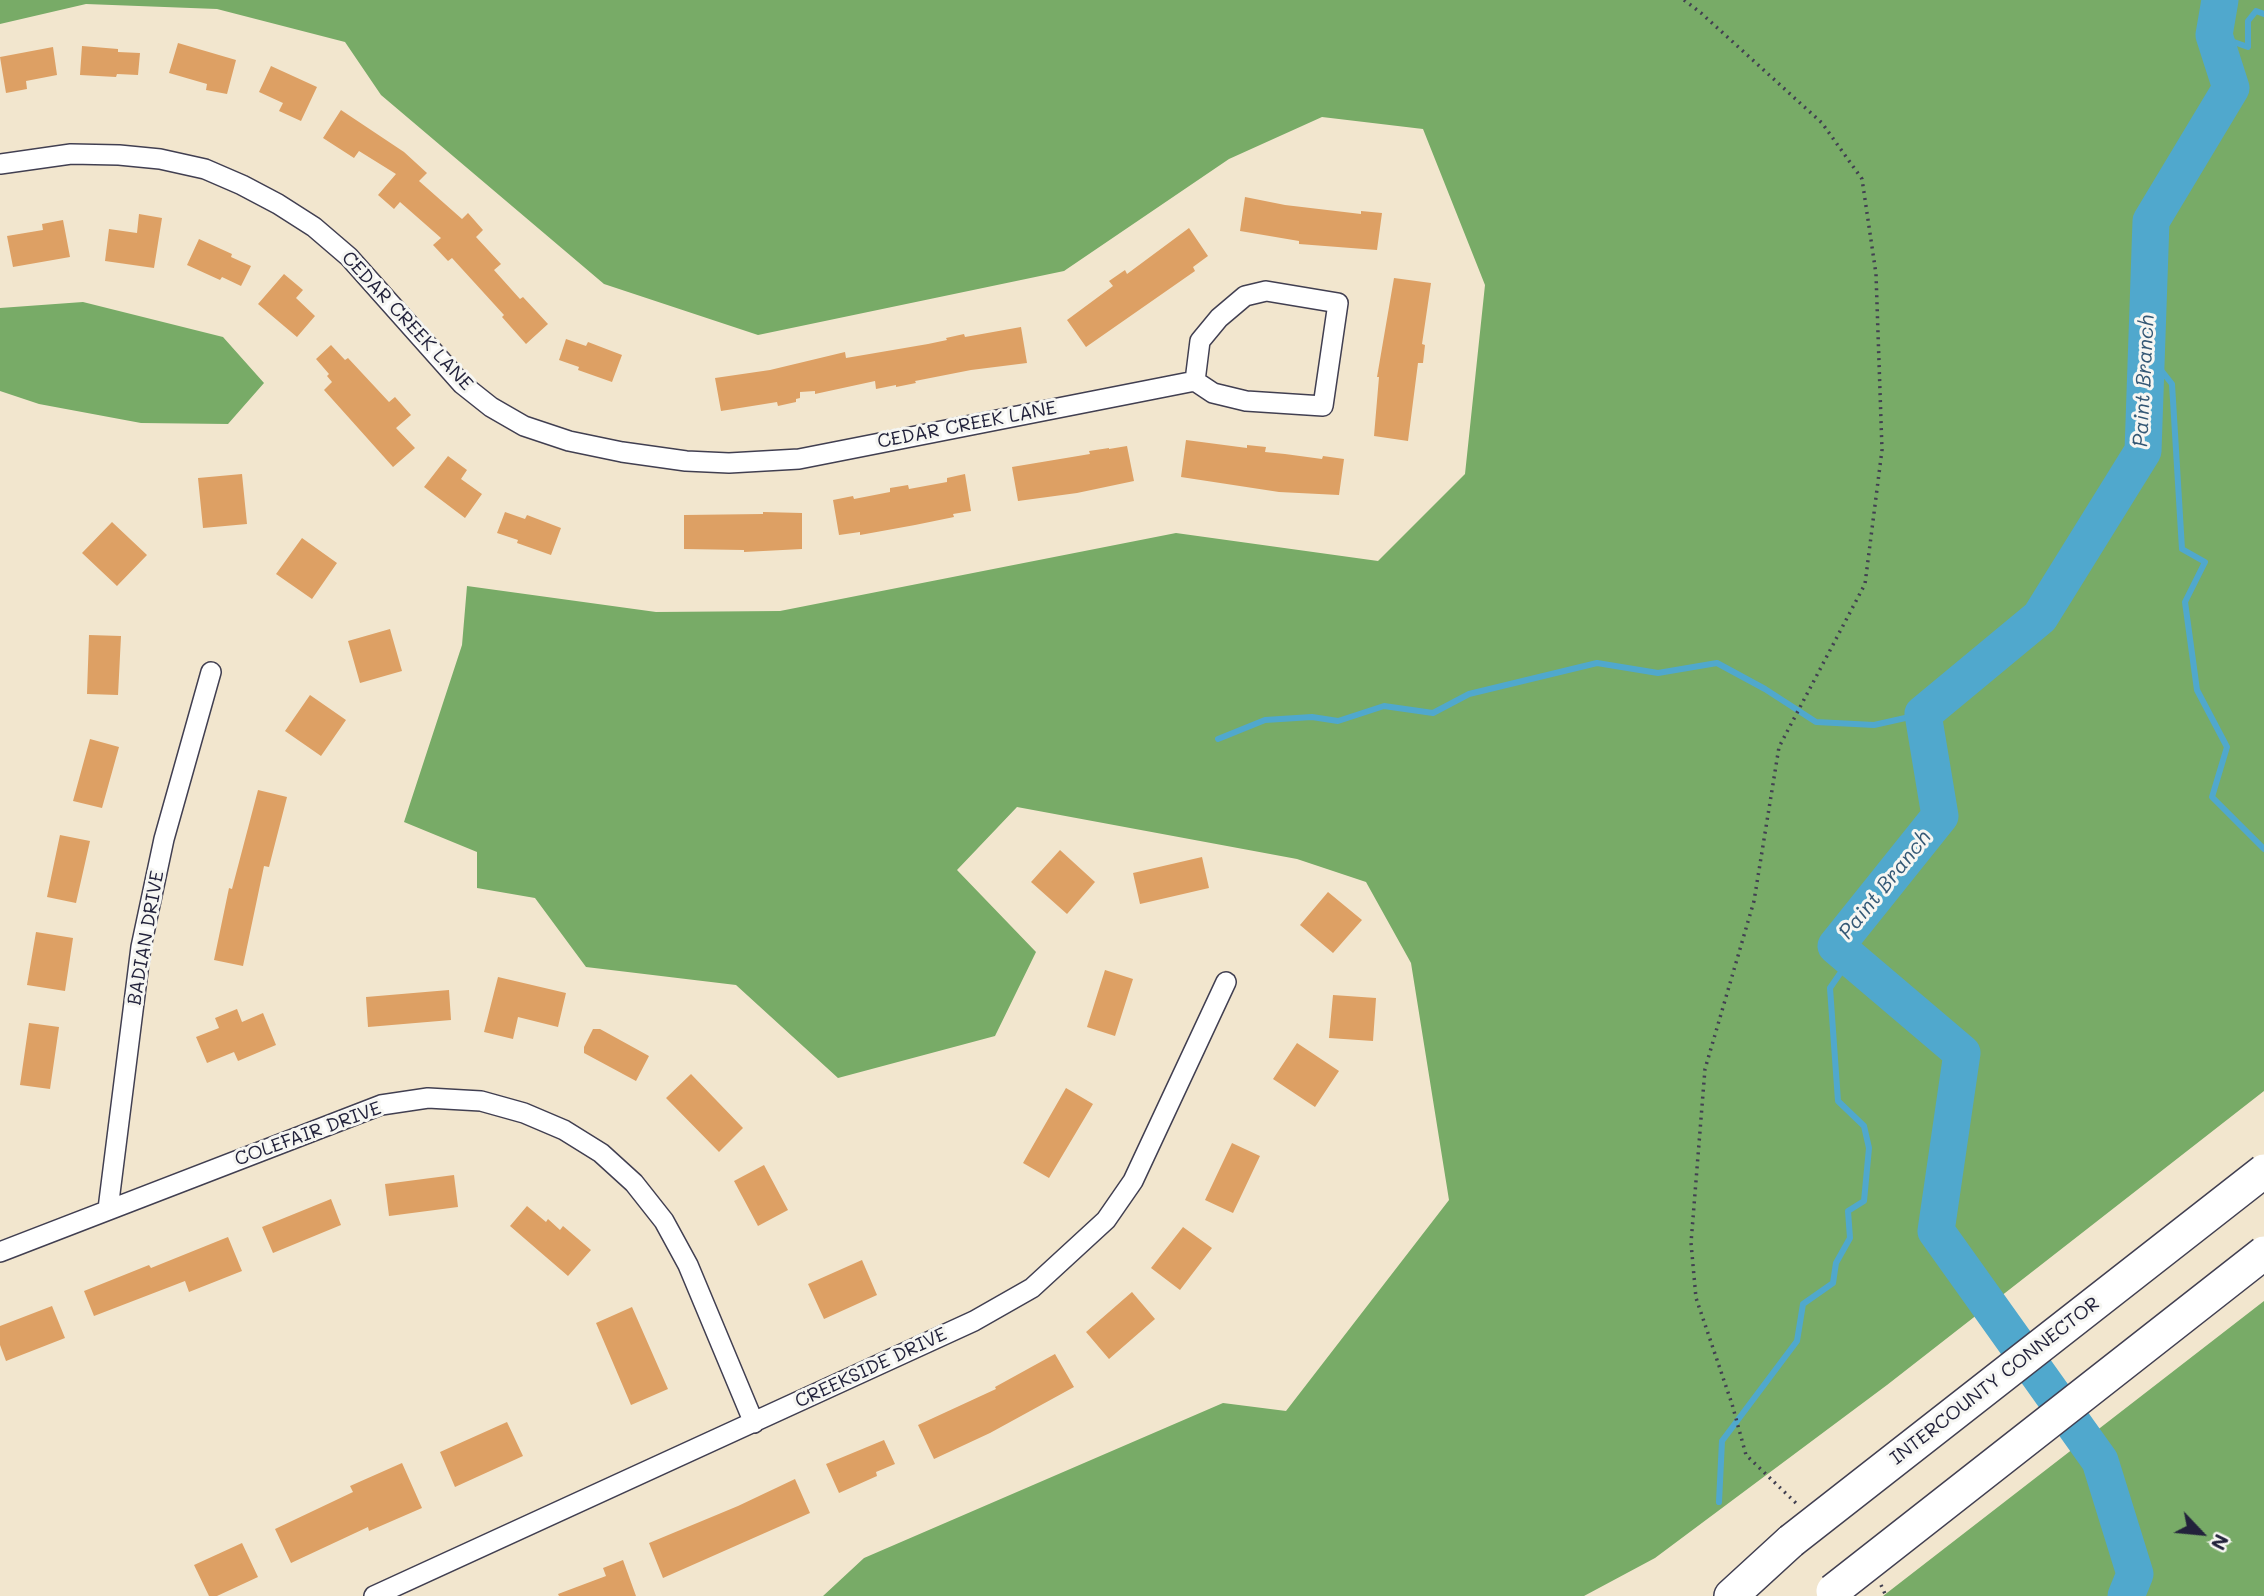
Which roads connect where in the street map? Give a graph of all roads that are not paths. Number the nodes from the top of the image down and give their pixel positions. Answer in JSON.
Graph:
{"nodes":[{"id":1,"x":0,"y":164,"type":"edge"},
{"id":2,"x":1195,"y":381,"type":"junction"},
{"id":3,"x":211,"y":672,"type":"dead end"},
{"id":4,"x":1226,"y":982,"type":"dead end"},
{"id":5,"x":2264,"y":1171,"type":"edge"},
{"id":6,"x":108,"y":1209,"type":"junction"},
{"id":7,"x":0,"y":1252,"type":"edge"},
{"id":8,"x":2264,"y":1253,"type":"edge"},
{"id":9,"x":754,"y":1423,"type":"junction"},
{"id":10,"x":1831,"y":1594,"type":"edge"},
{"id":11,"x":374,"y":1596,"type":"edge"},
{"id":12,"x":1731,"y":1596,"type":"edge"}],
"edges":[{"from":1,"to":2,"type":"street","name":"CEDAR CREEK LANE"},
{"from":2,"to":2,"type":"street"},
{"from":3,"to":6,"type":"street","name":"BADIAN DRIVE"},
{"from":4,"to":9,"type":"street","name":"CREEKSIDE DRIVE"},
{"from":5,"to":12,"type":"highway","name":"INTERCOUNTY CONNECTOR","bridge":true},
{"from":6,"to":7,"type":"street","name":"COLEFAIR DRIVE"},
{"from":6,"to":9,"type":"street","name":"COLEFAIR DRIVE"},
{"from":8,"to":10,"type":"highway","bridge":true},
{"from":9,"to":11,"type":"street","name":"CREEKSIDE DRIVE"}]}
